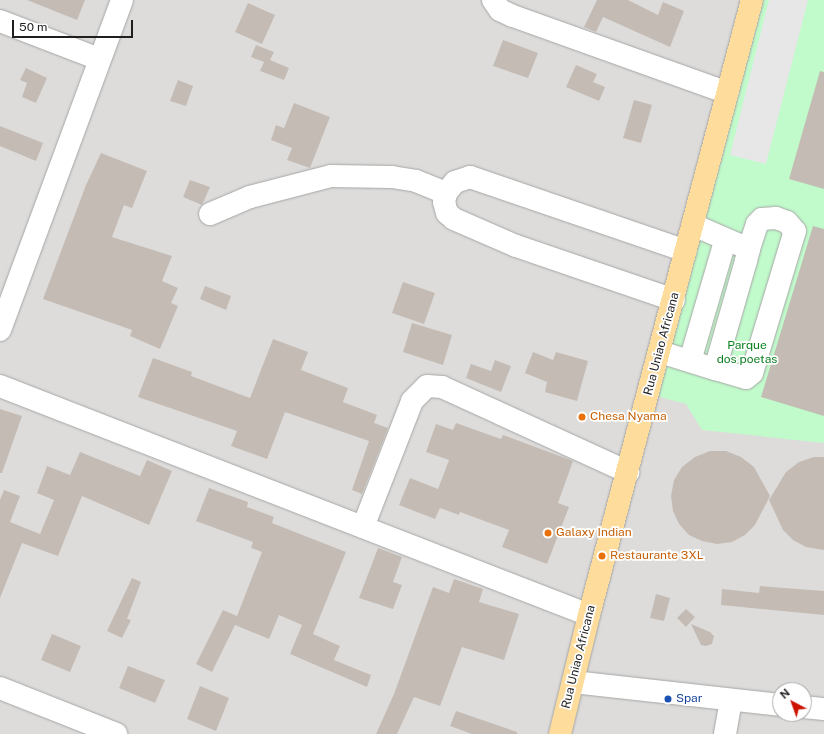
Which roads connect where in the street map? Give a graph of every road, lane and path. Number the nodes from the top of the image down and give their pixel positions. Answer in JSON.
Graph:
{"nodes":[{"id":1,"x":122,"y":0,"type":"edge"},
{"id":2,"x":493,"y":0,"type":"edge"},
{"id":3,"x":752,"y":0,"type":"edge"},
{"id":4,"x":0,"y":21,"type":"edge"},
{"id":5,"x":99,"y":59,"type":"junction"},
{"id":6,"x":728,"y":93,"type":"junction"},
{"id":7,"x":446,"y":193,"type":"junction"},
{"id":8,"x":210,"y":214,"type":"dead end"},
{"id":9,"x":693,"y":225,"type":"junction"},
{"id":10,"x":725,"y":241,"type":"junction"},
{"id":11,"x":749,"y":249,"type":"junction"},
{"id":12,"x":686,"y":251,"type":"junction"},
{"id":13,"x":674,"y":300,"type":"junction"},
{"id":14,"x":0,"y":330,"type":"edge"},
{"id":15,"x":660,"y":352,"type":"junction"},
{"id":16,"x":690,"y":361,"type":"junction"},
{"id":17,"x":715,"y":369,"type":"junction"},
{"id":18,"x":0,"y":386,"type":"edge"},
{"id":19,"x":628,"y":472,"type":"junction"},
{"id":20,"x":363,"y":527,"type":"junction"},
{"id":21,"x":589,"y":615,"type":"junction"},
{"id":22,"x":573,"y":682,"type":"junction"},
{"id":23,"x":0,"y":688,"type":"edge"},
{"id":24,"x":731,"y":701,"type":"junction"},
{"id":25,"x":772,"y":704,"type":"edge"},
{"id":26,"x":812,"y":708,"type":"edge"},
{"id":27,"x":824,"y":709,"type":"edge"},
{"id":28,"x":116,"y":734,"type":"edge"},
{"id":29,"x":560,"y":734,"type":"edge"},
{"id":30,"x":725,"y":734,"type":"edge"}],
"edges":[{"from":1,"to":5,"type":"street"},
{"from":2,"to":6,"type":"street"},
{"from":3,"to":6,"type":"main road","name":"Rua Uniao Africana"},
{"from":4,"to":5,"type":"street"},
{"from":5,"to":14,"type":"street"},
{"from":6,"to":9,"type":"main road","name":"Rua Uniao Africana"},
{"from":7,"to":8,"type":"street"},
{"from":7,"to":12,"type":"street"},
{"from":7,"to":13,"type":"street"},
{"from":9,"to":10,"type":"street"},
{"from":9,"to":12,"type":"main road","name":"Rua Uniao Africana"},
{"from":10,"to":11,"type":"street"},
{"from":10,"to":16,"type":"street"},
{"from":11,"to":17,"type":"street"},
{"from":11,"to":17,"type":"street"},
{"from":12,"to":13,"type":"main road","name":"Rua Uniao Africana"},
{"from":13,"to":15,"type":"main road","name":"Rua Uniao Africana"},
{"from":15,"to":16,"type":"street"},
{"from":15,"to":19,"type":"main road","name":"Rua Uniao Africana"},
{"from":16,"to":17,"type":"street"},
{"from":18,"to":20,"type":"street"},
{"from":19,"to":20,"type":"street"},
{"from":19,"to":21,"type":"main road","name":"Rua Uniao Africana"},
{"from":20,"to":21,"type":"street"},
{"from":21,"to":22,"type":"main road","name":"Rua Uniao Africana"},
{"from":22,"to":24,"type":"street"},
{"from":22,"to":29,"type":"main road","name":"Rua Uniao Africana"},
{"from":23,"to":28,"type":"street"},
{"from":24,"to":25,"type":"street"},
{"from":24,"to":30,"type":"street"},
{"from":26,"to":27,"type":"street"}]}
